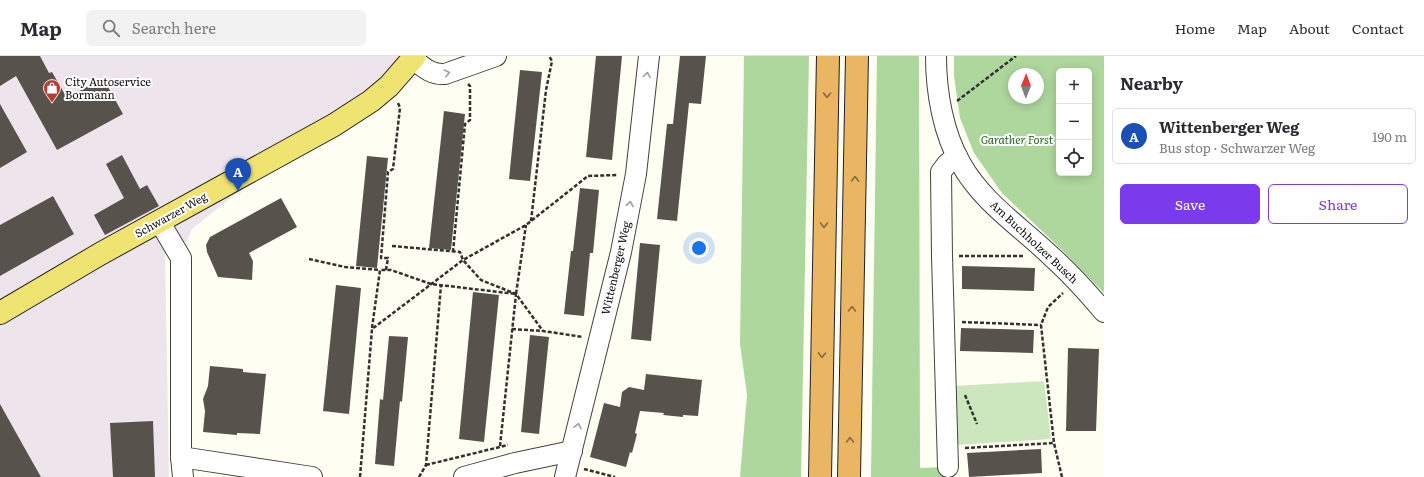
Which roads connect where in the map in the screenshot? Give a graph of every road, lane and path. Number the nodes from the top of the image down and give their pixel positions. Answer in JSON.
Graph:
{"nodes":[{"id":1,"x":496,"y":56,"type":"edge"},
{"id":2,"x":549,"y":56,"type":"edge"},
{"id":3,"x":649,"y":56,"type":"edge"},
{"id":4,"x":828,"y":56,"type":"edge"},
{"id":5,"x":857,"y":56,"type":"edge"},
{"id":6,"x":936,"y":56,"type":"edge"},
{"id":7,"x":1016,"y":56,"type":"edge"},
{"id":8,"x":414,"y":58,"type":"edge"},
{"id":9,"x":456,"y":70,"type":"junction"},
{"id":10,"x":397,"y":100,"type":"dead end"},
{"id":11,"x":942,"y":112,"type":"junction"},
{"id":12,"x":956,"y":156,"type":"junction"},
{"id":13,"x":636,"y":174,"type":"junction"},
{"id":14,"x":159,"y":221,"type":"junction"},
{"id":15,"x":531,"y":221,"type":"junction"},
{"id":16,"x":526,"y":225,"type":"junction"},
{"id":17,"x":392,"y":246,"type":"dead end"},
{"id":18,"x":453,"y":252,"type":"junction"},
{"id":19,"x":942,"y":256,"type":"junction"},
{"id":20,"x":1052,"y":256,"type":"junction"},
{"id":21,"x":309,"y":259,"type":"dead end"},
{"id":22,"x":462,"y":260,"type":"junction"},
{"id":23,"x":380,"y":270,"type":"junction"},
{"id":24,"x":386,"y":270,"type":"junction"},
{"id":25,"x":1077,"y":281,"type":"junction"},
{"id":26,"x":430,"y":284,"type":"junction"},
{"id":27,"x":442,"y":285,"type":"junction"},
{"id":28,"x":516,"y":294,"type":"junction"},
{"id":29,"x":1104,"y":312,"type":"edge"},
{"id":30,"x":0,"y":313,"type":"edge"},
{"id":31,"x":944,"y":321,"type":"junction"},
{"id":32,"x":1041,"y":325,"type":"junction"},
{"id":33,"x":512,"y":328,"type":"junction"},
{"id":34,"x":372,"y":329,"type":"junction"},
{"id":35,"x":543,"y":331,"type":"junction"},
{"id":36,"x":600,"y":339,"type":"junction"},
{"id":37,"x":1054,"y":443,"type":"junction"},
{"id":38,"x":500,"y":446,"type":"dead end"},
{"id":39,"x":181,"y":456,"type":"junction"},
{"id":40,"x":947,"y":458,"type":"joint"},
{"id":41,"x":568,"y":464,"type":"edge"},
{"id":42,"x":183,"y":477,"type":"edge"},
{"id":43,"x":312,"y":477,"type":"edge"},
{"id":44,"x":360,"y":477,"type":"edge"},
{"id":45,"x":419,"y":477,"type":"edge"},
{"id":46,"x":464,"y":477,"type":"edge"},
{"id":47,"x":616,"y":477,"type":"edge"},
{"id":48,"x":820,"y":477,"type":"edge"},
{"id":49,"x":849,"y":477,"type":"edge"},
{"id":50,"x":1062,"y":477,"type":"edge"}],
"edges":[{"from":1,"to":9,"type":"street"},
{"from":2,"to":15,"type":"path"},
{"from":13,"to":3,"type":"street","name":"Wittenberger Weg","one_way":true},
{"from":4,"to":48,"type":"highway","one_way":true},
{"from":49,"to":5,"type":"highway","one_way":true},
{"from":6,"to":11,"type":"street","name":"Am Buchholzer Busch"},
{"from":7,"to":11,"type":"path"},
{"from":8,"to":9,"type":"street","one_way":true},
{"from":8,"to":14,"type":"main road","name":"Schwarzer Weg"},
{"from":9,"to":18,"type":"path"},
{"from":10,"to":24,"type":"path"},
{"from":11,"to":12,"type":"street","name":"Am Buchholzer Busch"},
{"from":12,"to":19,"type":"street"},
{"from":12,"to":20,"type":"street","name":"Am Buchholzer Busch"},
{"from":13,"to":15,"type":"path"},
{"from":36,"to":13,"type":"street","name":"Wittenberger Weg","one_way":true},
{"from":14,"to":30,"type":"main road","name":"Schwarzer Weg"},
{"from":14,"to":39,"type":"street"},
{"from":15,"to":16,"type":"path"},
{"from":16,"to":22,"type":"path"},
{"from":16,"to":28,"type":"path"},
{"from":17,"to":18,"type":"path"},
{"from":18,"to":22,"type":"path"},
{"from":19,"to":20,"type":"path"},
{"from":19,"to":31,"type":"street"},
{"from":20,"to":25,"type":"street","name":"Am Buchholzer Busch"},
{"from":21,"to":23,"type":"path"},
{"from":22,"to":26,"type":"path"},
{"from":22,"to":28,"type":"path"},
{"from":23,"to":24,"type":"path"},
{"from":23,"to":34,"type":"path"},
{"from":24,"to":26,"type":"path"},
{"from":25,"to":29,"type":"street","name":"Am Buchholzer Busch"},
{"from":25,"to":32,"type":"path"},
{"from":26,"to":27,"type":"path"},
{"from":26,"to":34,"type":"path"},
{"from":27,"to":28,"type":"path"},
{"from":27,"to":45,"type":"path"},
{"from":28,"to":33,"type":"path"},
{"from":28,"to":35,"type":"path"},
{"from":31,"to":32,"type":"path"},
{"from":31,"to":40,"type":"street"},
{"from":32,"to":37,"type":"path"},
{"from":33,"to":35,"type":"path"},
{"from":33,"to":38,"type":"path"},
{"from":34,"to":44,"type":"path"},
{"from":35,"to":36,"type":"path"},
{"from":41,"to":36,"type":"street","name":"Wittenberger Weg","one_way":true},
{"from":37,"to":40,"type":"path"},
{"from":37,"to":50,"type":"path"},
{"from":39,"to":42,"type":"street"},
{"from":39,"to":43,"type":"street"},
{"from":41,"to":46,"type":"street"},
{"from":41,"to":47,"type":"path"}]}
